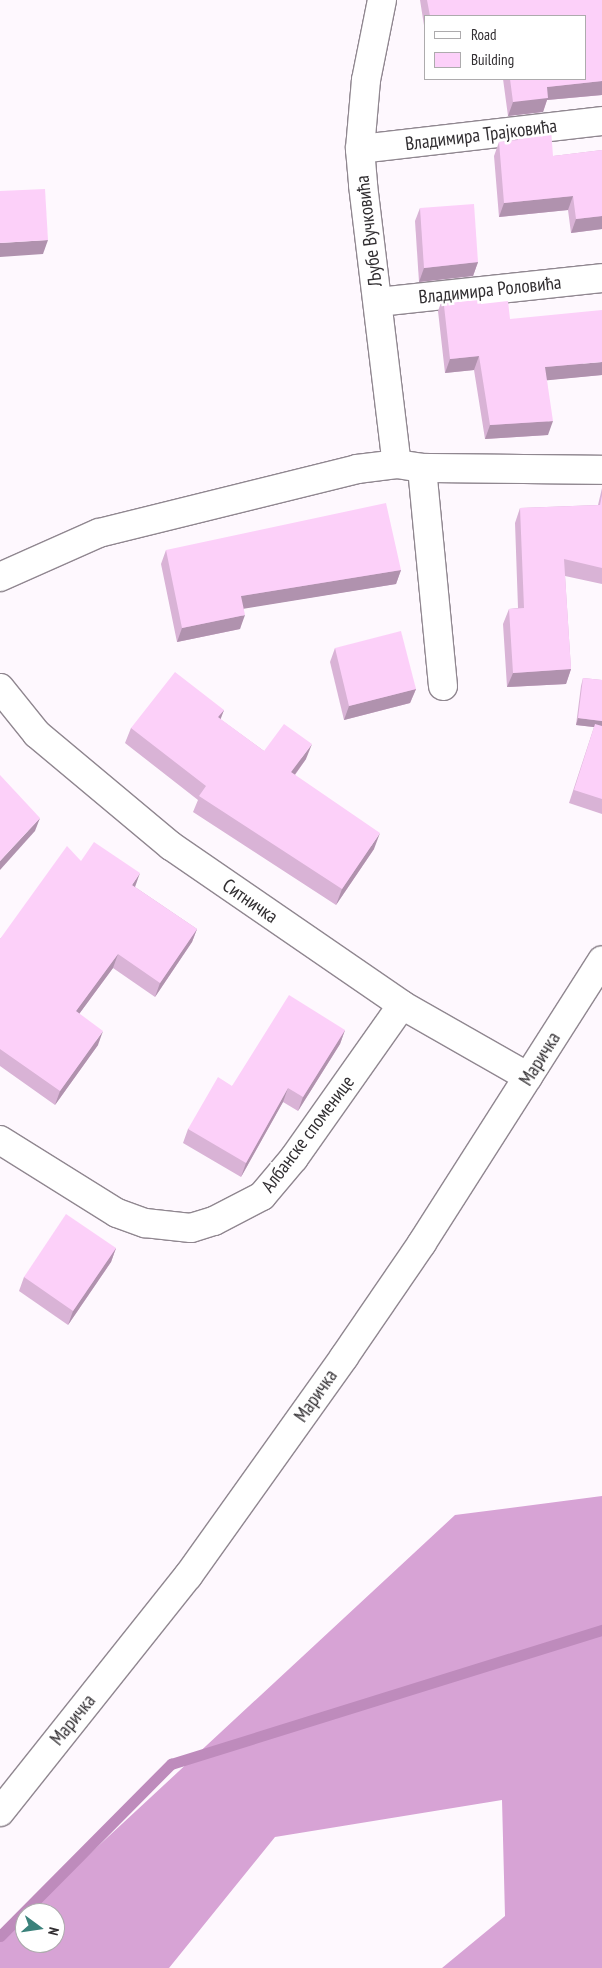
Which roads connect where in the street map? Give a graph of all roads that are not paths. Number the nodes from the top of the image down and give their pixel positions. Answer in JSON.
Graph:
{"nodes":[{"id":1,"x":382,"y":0,"type":"edge"},
{"id":2,"x":602,"y":121,"type":"edge"},
{"id":3,"x":360,"y":149,"type":"junction"},
{"id":4,"x":602,"y":278,"type":"edge"},
{"id":5,"x":378,"y":302,"type":"junction"},
{"id":6,"x":410,"y":466,"type":"junction"},
{"id":7,"x":602,"y":470,"type":"edge"},
{"id":8,"x":0,"y":577,"type":"edge"},
{"id":9,"x":443,"y":686,"type":"dead end"},
{"id":10,"x":0,"y":688,"type":"edge"},
{"id":11,"x":602,"y":960,"type":"edge"},
{"id":12,"x":402,"y":1005,"type":"junction"},
{"id":13,"x":528,"y":1077,"type":"junction"},
{"id":14,"x":0,"y":1140,"type":"edge"},
{"id":15,"x":0,"y":1812,"type":"edge"}],
"edges":[{"from":1,"to":3,"type":"street","name":"Љубе Вучковића"},
{"from":2,"to":3,"type":"street","name":"Владимира Трајковића"},
{"from":3,"to":5,"type":"street","name":"Љубе Вучковића"},
{"from":4,"to":5,"type":"street","name":"Владимира Роловића"},
{"from":5,"to":6,"type":"street","name":"Љубе Вучковића"},
{"from":6,"to":7,"type":"street"},
{"from":6,"to":8,"type":"street"},
{"from":6,"to":9,"type":"street","name":"Љубе Вучковића"},
{"from":10,"to":12,"type":"street","name":"Ситничка"},
{"from":11,"to":13,"type":"street","name":"Маричка"},
{"from":12,"to":13,"type":"street","name":"Ситничка"},
{"from":12,"to":14,"type":"street","name":"Албанске споменице"},
{"from":13,"to":15,"type":"street","name":"Маричка"}]}
